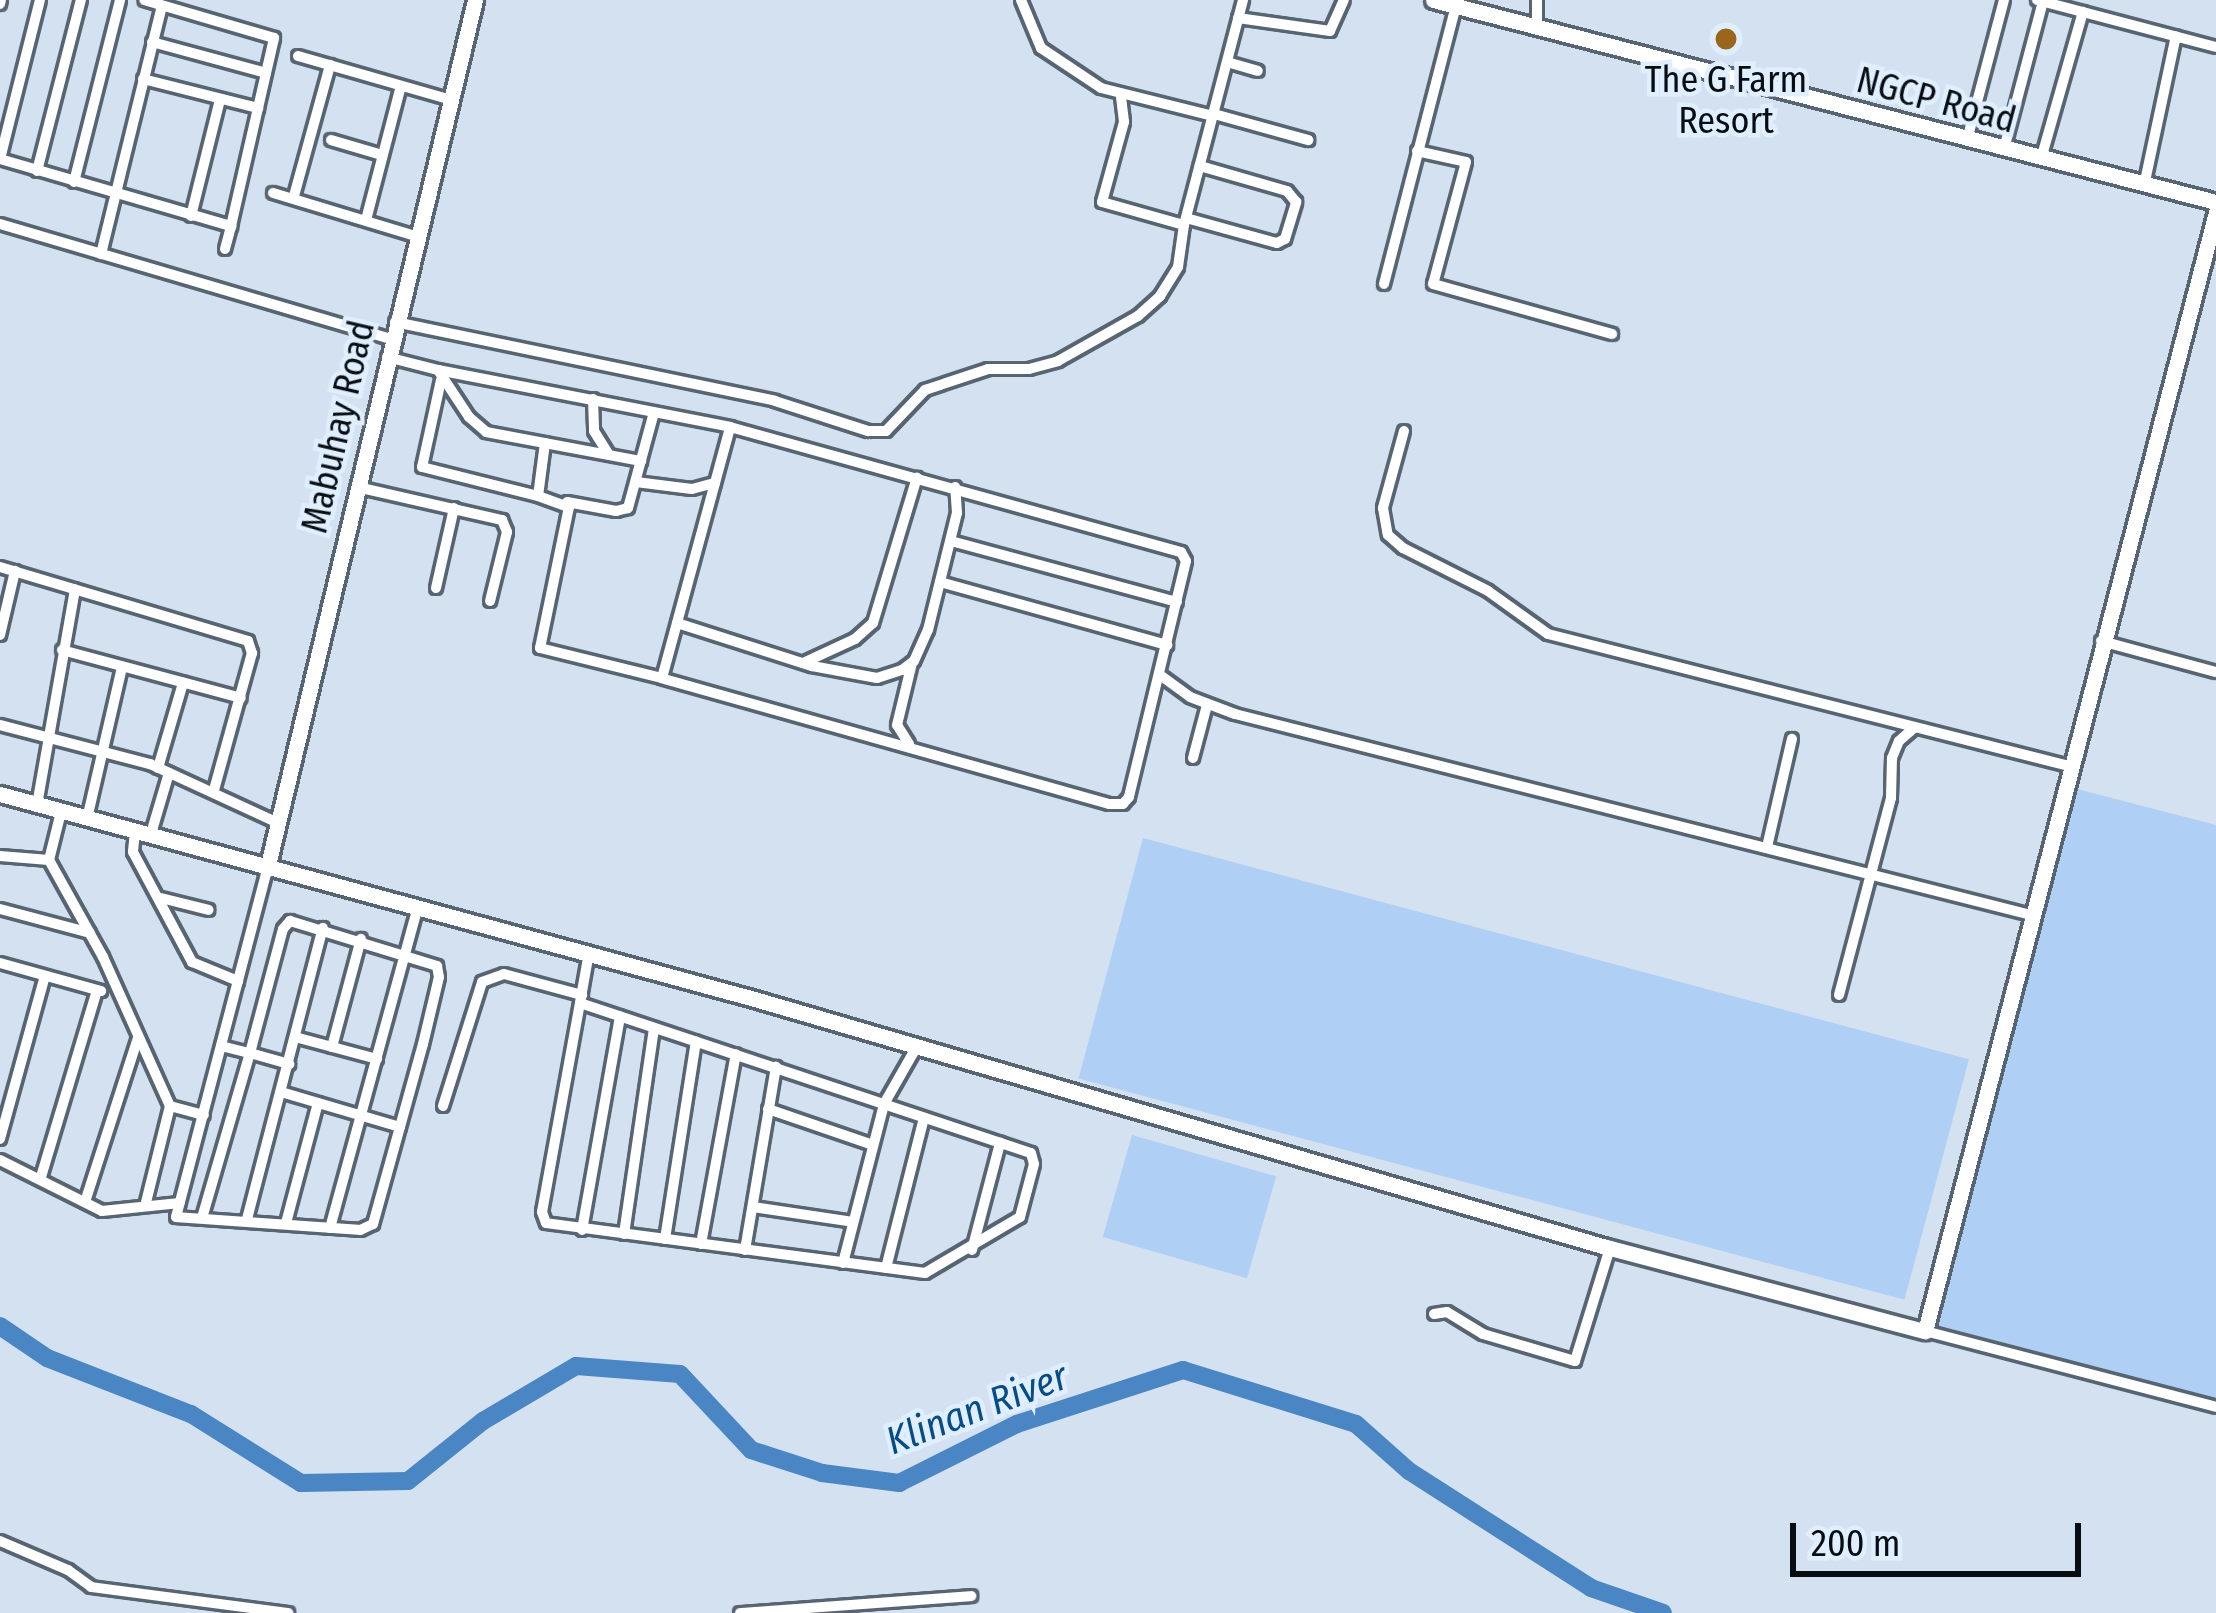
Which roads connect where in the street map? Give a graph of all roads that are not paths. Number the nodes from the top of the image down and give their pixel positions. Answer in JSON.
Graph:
{"nodes":[{"id":1,"x":40,"y":0,"type":"edge"},
{"id":2,"x":81,"y":0,"type":"edge"},
{"id":3,"x":120,"y":0,"type":"edge"},
{"id":4,"x":144,"y":0,"type":"edge"},
{"id":5,"x":475,"y":0,"type":"edge"},
{"id":6,"x":1021,"y":0,"type":"edge"},
{"id":7,"x":1243,"y":0,"type":"edge"},
{"id":8,"x":1344,"y":0,"type":"edge"},
{"id":9,"x":1432,"y":0,"type":"edge"},
{"id":10,"x":1537,"y":0,"type":"edge"},
{"id":11,"x":2004,"y":0,"type":"edge"},
{"id":12,"x":2040,"y":1,"type":"edge"},
{"id":13,"x":162,"y":6,"type":"junction"},
{"id":14,"x":1456,"y":6,"type":"junction"},
{"id":15,"x":2083,"y":12,"type":"junction"},
{"id":16,"x":1238,"y":18,"type":"junction"},
{"id":17,"x":1537,"y":27,"type":"junction"},
{"id":18,"x":2176,"y":36,"type":"junction"},
{"id":19,"x":152,"y":42,"type":"junction"},
{"id":20,"x":2216,"y":46,"type":"edge"},
{"id":21,"x":298,"y":56,"type":"dead end"},
{"id":22,"x":1227,"y":62,"type":"junction"},
{"id":23,"x":331,"y":65,"type":"junction"},
{"id":24,"x":1258,"y":71,"type":"dead end"},
{"id":25,"x":266,"y":73,"type":"junction"},
{"id":26,"x":143,"y":79,"type":"junction"},
{"id":27,"x":401,"y":86,"type":"junction"},
{"id":28,"x":1121,"y":97,"type":"junction"},
{"id":29,"x":448,"y":99,"type":"junction"},
{"id":30,"x":220,"y":100,"type":"junction"},
{"id":31,"x":258,"y":108,"type":"junction"},
{"id":32,"x":1213,"y":115,"type":"junction"},
{"id":33,"x":331,"y":140,"type":"dead end"},
{"id":34,"x":1308,"y":140,"type":"dead end"},
{"id":35,"x":1967,"y":140,"type":"junction"},
{"id":36,"x":2004,"y":149,"type":"junction"},
{"id":37,"x":1417,"y":151,"type":"junction"},
{"id":38,"x":382,"y":154,"type":"junction"},
{"id":39,"x":0,"y":159,"type":"edge"},
{"id":40,"x":2041,"y":159,"type":"junction"},
{"id":41,"x":1199,"y":166,"type":"junction"},
{"id":42,"x":38,"y":171,"type":"junction"},
{"id":43,"x":74,"y":182,"type":"junction"},
{"id":44,"x":2144,"y":186,"type":"junction"},
{"id":45,"x":116,"y":193,"type":"junction"},
{"id":46,"x":273,"y":193,"type":"dead end"},
{"id":47,"x":294,"y":196,"type":"junction"},
{"id":48,"x":2216,"y":202,"type":"edge"},
{"id":49,"x":2216,"y":212,"type":"edge"},
{"id":50,"x":191,"y":215,"type":"junction"},
{"id":51,"x":366,"y":220,"type":"junction"},
{"id":52,"x":1185,"y":221,"type":"junction"},
{"id":53,"x":0,"y":224,"type":"edge"},
{"id":54,"x":231,"y":226,"type":"junction"},
{"id":55,"x":415,"y":236,"type":"junction"},
{"id":56,"x":225,"y":249,"type":"dead end"},
{"id":57,"x":101,"y":254,"type":"junction"},
{"id":58,"x":1384,"y":284,"type":"dead end"},
{"id":59,"x":1612,"y":334,"type":"dead end"},
{"id":60,"x":390,"y":339,"type":"junction"},
{"id":61,"x":440,"y":375,"type":"junction"},
{"id":62,"x":592,"y":399,"type":"junction"},
{"id":63,"x":654,"y":412,"type":"junction"},
{"id":64,"x":730,"y":427,"type":"junction"},
{"id":65,"x":1404,"y":431,"type":"dead end"},
{"id":66,"x":545,"y":443,"type":"junction"},
{"id":67,"x":609,"y":455,"type":"junction"},
{"id":68,"x":641,"y":461,"type":"junction"},
{"id":69,"x":917,"y":477,"type":"junction"},
{"id":70,"x":636,"y":482,"type":"junction"},
{"id":71,"x":715,"y":483,"type":"junction"},
{"id":72,"x":357,"y":487,"type":"junction"},
{"id":73,"x":955,"y":487,"type":"junction"},
{"id":74,"x":538,"y":496,"type":"junction"},
{"id":75,"x":567,"y":502,"type":"junction"},
{"id":76,"x":454,"y":508,"type":"junction"},
{"id":77,"x":951,"y":541,"type":"junction"},
{"id":78,"x":0,"y":567,"type":"edge"},
{"id":79,"x":15,"y":571,"type":"junction"},
{"id":80,"x":940,"y":582,"type":"junction"},
{"id":81,"x":75,"y":589,"type":"junction"},
{"id":82,"x":436,"y":589,"type":"dead end"},
{"id":83,"x":490,"y":601,"type":"dead end"},
{"id":84,"x":1177,"y":602,"type":"junction"},
{"id":85,"x":677,"y":623,"type":"junction"},
{"id":86,"x":0,"y":635,"type":"edge"},
{"id":87,"x":2101,"y":640,"type":"junction"},
{"id":88,"x":1167,"y":645,"type":"junction"},
{"id":89,"x":62,"y":650,"type":"junction"},
{"id":90,"x":803,"y":663,"type":"junction"},
{"id":91,"x":912,"y":663,"type":"junction"},
{"id":92,"x":122,"y":667,"type":"junction"},
{"id":93,"x":2216,"y":672,"type":"edge"},
{"id":94,"x":1160,"y":675,"type":"junction"},
{"id":95,"x":662,"y":679,"type":"junction"},
{"id":96,"x":183,"y":683,"type":"junction"},
{"id":97,"x":241,"y":698,"type":"junction"},
{"id":98,"x":1207,"y":705,"type":"junction"},
{"id":99,"x":0,"y":725,"type":"edge"},
{"id":100,"x":1914,"y":728,"type":"junction"},
{"id":101,"x":47,"y":736,"type":"junction"},
{"id":102,"x":1792,"y":739,"type":"dead end"},
{"id":103,"x":912,"y":747,"type":"junction"},
{"id":104,"x":101,"y":752,"type":"junction"},
{"id":105,"x":1193,"y":758,"type":"dead end"},
{"id":106,"x":2069,"y":766,"type":"junction"},
{"id":107,"x":163,"y":770,"type":"junction"},
{"id":108,"x":214,"y":790,"type":"junction"},
{"id":109,"x":0,"y":794,"type":"edge"},
{"id":110,"x":37,"y":805,"type":"junction"},
{"id":111,"x":61,"y":812,"type":"junction"},
{"id":112,"x":87,"y":819,"type":"junction"},
{"id":113,"x":278,"y":823,"type":"junction"},
{"id":114,"x":142,"y":835,"type":"junction"},
{"id":115,"x":1767,"y":847,"type":"junction"},
{"id":116,"x":0,"y":856,"type":"edge"},
{"id":117,"x":49,"y":860,"type":"junction"},
{"id":118,"x":267,"y":868,"type":"junction"},
{"id":119,"x":1872,"y":874,"type":"junction"},
{"id":120,"x":161,"y":898,"type":"junction"},
{"id":121,"x":0,"y":909,"type":"edge"},
{"id":122,"x":209,"y":910,"type":"dead end"},
{"id":123,"x":417,"y":910,"type":"junction"},
{"id":124,"x":2031,"y":915,"type":"junction"},
{"id":125,"x":323,"y":928,"type":"junction"},
{"id":126,"x":90,"y":933,"type":"junction"},
{"id":127,"x":361,"y":939,"type":"junction"},
{"id":128,"x":406,"y":952,"type":"junction"},
{"id":129,"x":588,"y":958,"type":"junction"},
{"id":130,"x":0,"y":963,"type":"edge"},
{"id":131,"x":46,"y":976,"type":"junction"},
{"id":132,"x":238,"y":981,"type":"junction"},
{"id":133,"x":97,"y":990,"type":"junction"},
{"id":134,"x":118,"y":994,"type":"junction"},
{"id":135,"x":1839,"y":995,"type":"dead end"},
{"id":136,"x":581,"y":999,"type":"junction"},
{"id":137,"x":620,"y":1016,"type":"junction"},
{"id":138,"x":654,"y":1028,"type":"junction"},
{"id":139,"x":295,"y":1037,"type":"junction"},
{"id":140,"x":138,"y":1038,"type":"junction"},
{"id":141,"x":696,"y":1041,"type":"junction"},
{"id":142,"x":221,"y":1046,"type":"junction"},
{"id":143,"x":332,"y":1047,"type":"junction"},
{"id":144,"x":916,"y":1048,"type":"junction"},
{"id":145,"x":250,"y":1053,"type":"junction"},
{"id":146,"x":736,"y":1054,"type":"junction"},
{"id":147,"x":377,"y":1059,"type":"junction"},
{"id":148,"x":289,"y":1064,"type":"junction"},
{"id":149,"x":776,"y":1067,"type":"junction"},
{"id":150,"x":281,"y":1092,"type":"junction"},
{"id":151,"x":318,"y":1103,"type":"junction"},
{"id":152,"x":884,"y":1104,"type":"junction"},
{"id":153,"x":170,"y":1106,"type":"junction"},
{"id":154,"x":443,"y":1106,"type":"dead end"},
{"id":155,"x":768,"y":1109,"type":"junction"},
{"id":156,"x":204,"y":1115,"type":"junction"},
{"id":157,"x":362,"y":1115,"type":"junction"},
{"id":158,"x":924,"y":1118,"type":"junction"},
{"id":159,"x":400,"y":1127,"type":"junction"},
{"id":160,"x":0,"y":1139,"type":"edge"},
{"id":161,"x":1000,"y":1143,"type":"junction"},
{"id":162,"x":873,"y":1145,"type":"junction"},
{"id":163,"x":0,"y":1160,"type":"edge"},
{"id":164,"x":41,"y":1177,"type":"junction"},
{"id":165,"x":85,"y":1202,"type":"junction"},
{"id":166,"x":180,"y":1203,"type":"junction"},
{"id":167,"x":145,"y":1206,"type":"junction"},
{"id":168,"x":753,"y":1207,"type":"junction"},
{"id":169,"x":202,"y":1217,"type":"junction"},
{"id":170,"x":247,"y":1219,"type":"junction"},
{"id":171,"x":853,"y":1222,"type":"junction"},
{"id":172,"x":286,"y":1223,"type":"junction"},
{"id":173,"x":330,"y":1228,"type":"junction"},
{"id":174,"x":582,"y":1230,"type":"junction"},
{"id":175,"x":624,"y":1234,"type":"junction"},
{"id":176,"x":664,"y":1239,"type":"junction"},
{"id":177,"x":701,"y":1244,"type":"junction"},
{"id":178,"x":1610,"y":1248,"type":"junction"},
{"id":179,"x":745,"y":1250,"type":"junction"},
{"id":180,"x":972,"y":1250,"type":"junction"},
{"id":181,"x":843,"y":1263,"type":"junction"},
{"id":182,"x":886,"y":1268,"type":"junction"},
{"id":183,"x":1434,"y":1314,"type":"dead end"},
{"id":184,"x":1925,"y":1331,"type":"junction"},
{"id":185,"x":2216,"y":1407,"type":"edge"},
{"id":186,"x":0,"y":1541,"type":"edge"},
{"id":187,"x":970,"y":1596,"type":"dead end"},
{"id":188,"x":886,"y":1607,"type":"edge"},
{"id":189,"x":288,"y":1613,"type":"edge"},
{"id":190,"x":740,"y":1613,"type":"edge"}],
"edges":[{"from":1,"to":39,"type":"street"},
{"from":2,"to":42,"type":"street"},
{"from":3,"to":43,"type":"street"},
{"from":4,"to":13,"type":"street"},
{"from":5,"to":29,"type":"street","name":"Mabuhay Road"},
{"from":6,"to":28,"type":"street"},
{"from":7,"to":16,"type":"street"},
{"from":8,"to":16,"type":"street"},
{"from":9,"to":14,"type":"street","name":"NGCP Road"},
{"from":10,"to":17,"type":"street"},
{"from":11,"to":35,"type":"street"},
{"from":12,"to":15,"type":"street"},
{"from":12,"to":36,"type":"street"},
{"from":13,"to":19,"type":"street"},
{"from":13,"to":25,"type":"street"},
{"from":14,"to":17,"type":"street","name":"NGCP Road"},
{"from":14,"to":37,"type":"street"},
{"from":15,"to":18,"type":"street"},
{"from":15,"to":40,"type":"street"},
{"from":16,"to":22,"type":"street"},
{"from":17,"to":35,"type":"street","name":"NGCP Road"},
{"from":18,"to":20,"type":"street"},
{"from":18,"to":44,"type":"street"},
{"from":19,"to":25,"type":"street"},
{"from":19,"to":26,"type":"street"},
{"from":21,"to":23,"type":"street"},
{"from":22,"to":24,"type":"street"},
{"from":22,"to":32,"type":"street"},
{"from":23,"to":27,"type":"street"},
{"from":23,"to":47,"type":"street"},
{"from":25,"to":31,"type":"street"},
{"from":26,"to":30,"type":"street"},
{"from":26,"to":45,"type":"street"},
{"from":27,"to":29,"type":"street"},
{"from":27,"to":38,"type":"street"},
{"from":28,"to":32,"type":"street"},
{"from":28,"to":52,"type":"street"},
{"from":29,"to":55,"type":"street","name":"Mabuhay Road"},
{"from":30,"to":31,"type":"street"},
{"from":30,"to":50,"type":"street"},
{"from":31,"to":54,"type":"street"},
{"from":32,"to":34,"type":"street"},
{"from":32,"to":41,"type":"street"},
{"from":33,"to":38,"type":"street"},
{"from":35,"to":36,"type":"street","name":"NGCP Road"},
{"from":36,"to":40,"type":"street","name":"NGCP Road"},
{"from":37,"to":58,"type":"street"},
{"from":37,"to":59,"type":"street"},
{"from":38,"to":51,"type":"street"},
{"from":39,"to":42,"type":"street"},
{"from":40,"to":44,"type":"street","name":"NGCP Road"},
{"from":41,"to":52,"type":"street"},
{"from":41,"to":52,"type":"street"},
{"from":42,"to":43,"type":"street"},
{"from":43,"to":45,"type":"street"},
{"from":44,"to":48,"type":"street","name":"NGCP Road"},
{"from":45,"to":50,"type":"street"},
{"from":45,"to":57,"type":"street"},
{"from":46,"to":47,"type":"street"},
{"from":47,"to":51,"type":"street"},
{"from":49,"to":87,"type":"street"},
{"from":50,"to":54,"type":"street"},
{"from":51,"to":55,"type":"street"},
{"from":52,"to":60,"type":"street"},
{"from":53,"to":57,"type":"street"},
{"from":54,"to":56,"type":"street"},
{"from":55,"to":60,"type":"street","name":"Mabuhay Road"},
{"from":57,"to":60,"type":"street"},
{"from":60,"to":61,"type":"street"},
{"from":60,"to":72,"type":"street","name":"Mabuhay Road"},
{"from":61,"to":62,"type":"street"},
{"from":61,"to":66,"type":"street"},
{"from":61,"to":74,"type":"street"},
{"from":62,"to":63,"type":"street"},
{"from":62,"to":67,"type":"street"},
{"from":63,"to":64,"type":"street"},
{"from":63,"to":68,"type":"street"},
{"from":64,"to":69,"type":"street"},
{"from":64,"to":71,"type":"street"},
{"from":65,"to":100,"type":"street"},
{"from":66,"to":67,"type":"street"},
{"from":66,"to":74,"type":"street"},
{"from":67,"to":68,"type":"street"},
{"from":68,"to":70,"type":"street"},
{"from":69,"to":73,"type":"street"},
{"from":69,"to":90,"type":"street"},
{"from":70,"to":71,"type":"street"},
{"from":70,"to":75,"type":"street"},
{"from":71,"to":85,"type":"street"},
{"from":72,"to":76,"type":"street"},
{"from":72,"to":113,"type":"street","name":"Mabuhay Road"},
{"from":73,"to":77,"type":"street"},
{"from":73,"to":84,"type":"street"},
{"from":74,"to":75,"type":"street"},
{"from":75,"to":95,"type":"street"},
{"from":76,"to":82,"type":"street"},
{"from":76,"to":83,"type":"street"},
{"from":77,"to":80,"type":"street"},
{"from":77,"to":84,"type":"street"},
{"from":78,"to":79,"type":"street"},
{"from":79,"to":81,"type":"street"},
{"from":79,"to":86,"type":"street"},
{"from":80,"to":88,"type":"street"},
{"from":80,"to":91,"type":"street"},
{"from":81,"to":89,"type":"street"},
{"from":81,"to":97,"type":"street"},
{"from":84,"to":88,"type":"street"},
{"from":85,"to":90,"type":"street"},
{"from":85,"to":95,"type":"street"},
{"from":87,"to":93,"type":"street"},
{"from":87,"to":106,"type":"street"},
{"from":88,"to":94,"type":"street"},
{"from":89,"to":92,"type":"street"},
{"from":89,"to":101,"type":"street"},
{"from":90,"to":91,"type":"street"},
{"from":91,"to":103,"type":"street"},
{"from":92,"to":96,"type":"street"},
{"from":92,"to":104,"type":"street"},
{"from":94,"to":98,"type":"street"},
{"from":94,"to":103,"type":"street"},
{"from":95,"to":103,"type":"street"},
{"from":96,"to":97,"type":"street"},
{"from":96,"to":107,"type":"street"},
{"from":97,"to":108,"type":"street"},
{"from":98,"to":105,"type":"street"},
{"from":98,"to":115,"type":"street"},
{"from":99,"to":101,"type":"street"},
{"from":100,"to":106,"type":"street"},
{"from":100,"to":119,"type":"street"},
{"from":101,"to":104,"type":"street"},
{"from":101,"to":110,"type":"street"},
{"from":102,"to":115,"type":"street"},
{"from":104,"to":107,"type":"street"},
{"from":104,"to":112,"type":"street"},
{"from":106,"to":124,"type":"street"},
{"from":107,"to":108,"type":"street"},
{"from":107,"to":114,"type":"street"},
{"from":108,"to":113,"type":"street"},
{"from":109,"to":110,"type":"street"},
{"from":110,"to":111,"type":"street"},
{"from":111,"to":112,"type":"street"},
{"from":111,"to":117,"type":"street"},
{"from":112,"to":114,"type":"street"},
{"from":113,"to":118,"type":"street","name":"Mabuhay Road"},
{"from":114,"to":118,"type":"street"},
{"from":114,"to":120,"type":"street"},
{"from":115,"to":119,"type":"street"},
{"from":116,"to":117,"type":"street"},
{"from":117,"to":126,"type":"street"},
{"from":118,"to":123,"type":"street"},
{"from":118,"to":132,"type":"street"},
{"from":119,"to":124,"type":"street"},
{"from":119,"to":135,"type":"street"},
{"from":120,"to":122,"type":"street"},
{"from":120,"to":132,"type":"street"},
{"from":121,"to":126,"type":"street"},
{"from":123,"to":128,"type":"street"},
{"from":123,"to":129,"type":"street"},
{"from":124,"to":184,"type":"street"},
{"from":125,"to":127,"type":"street"},
{"from":125,"to":139,"type":"street"},
{"from":125,"to":145,"type":"street"},
{"from":126,"to":134,"type":"street"},
{"from":127,"to":128,"type":"street"},
{"from":127,"to":143,"type":"street"},
{"from":128,"to":147,"type":"street"},
{"from":128,"to":159,"type":"street"},
{"from":129,"to":136,"type":"street"},
{"from":129,"to":144,"type":"street"},
{"from":130,"to":131,"type":"street"},
{"from":131,"to":133,"type":"street"},
{"from":131,"to":160,"type":"street"},
{"from":132,"to":142,"type":"street"},
{"from":133,"to":134,"type":"street"},
{"from":133,"to":164,"type":"street"},
{"from":134,"to":140,"type":"street"},
{"from":136,"to":137,"type":"street"},
{"from":136,"to":154,"type":"street"},
{"from":136,"to":174,"type":"street"},
{"from":137,"to":138,"type":"street"},
{"from":137,"to":174,"type":"street"},
{"from":138,"to":141,"type":"street"},
{"from":138,"to":175,"type":"street"},
{"from":139,"to":143,"type":"street"},
{"from":139,"to":148,"type":"street"},
{"from":140,"to":153,"type":"street"},
{"from":140,"to":165,"type":"street"},
{"from":141,"to":146,"type":"street"},
{"from":141,"to":176,"type":"street"},
{"from":142,"to":145,"type":"street"},
{"from":142,"to":156,"type":"street"},
{"from":143,"to":147,"type":"street"},
{"from":144,"to":152,"type":"street"},
{"from":144,"to":178,"type":"street"},
{"from":145,"to":148,"type":"street"},
{"from":145,"to":169,"type":"street"},
{"from":146,"to":149,"type":"street"},
{"from":146,"to":177,"type":"street"},
{"from":147,"to":157,"type":"street"},
{"from":148,"to":150,"type":"street"},
{"from":149,"to":152,"type":"street"},
{"from":149,"to":155,"type":"street"},
{"from":150,"to":151,"type":"street"},
{"from":150,"to":170,"type":"street"},
{"from":151,"to":157,"type":"street"},
{"from":151,"to":172,"type":"street"},
{"from":152,"to":158,"type":"street"},
{"from":152,"to":162,"type":"street"},
{"from":153,"to":156,"type":"street"},
{"from":153,"to":167,"type":"street"},
{"from":155,"to":162,"type":"street"},
{"from":155,"to":168,"type":"street"},
{"from":156,"to":166,"type":"street"},
{"from":157,"to":159,"type":"street"},
{"from":157,"to":173,"type":"street"},
{"from":158,"to":161,"type":"street"},
{"from":158,"to":182,"type":"street"},
{"from":159,"to":173,"type":"street"},
{"from":161,"to":180,"type":"street"},
{"from":161,"to":180,"type":"street"},
{"from":162,"to":171,"type":"street"},
{"from":163,"to":164,"type":"street"},
{"from":164,"to":165,"type":"street"},
{"from":165,"to":167,"type":"street"},
{"from":166,"to":167,"type":"street"},
{"from":166,"to":169,"type":"street"},
{"from":168,"to":171,"type":"street"},
{"from":168,"to":179,"type":"street"},
{"from":169,"to":170,"type":"street"},
{"from":170,"to":172,"type":"street"},
{"from":171,"to":181,"type":"street"},
{"from":172,"to":173,"type":"street"},
{"from":174,"to":175,"type":"street"},
{"from":175,"to":176,"type":"street"},
{"from":176,"to":177,"type":"street"},
{"from":177,"to":179,"type":"street"},
{"from":178,"to":183,"type":"street"},
{"from":178,"to":184,"type":"street"},
{"from":179,"to":181,"type":"street"},
{"from":180,"to":182,"type":"street"},
{"from":181,"to":182,"type":"street"},
{"from":184,"to":185,"type":"street"},
{"from":186,"to":189,"type":"street"},
{"from":187,"to":188,"type":"street"},
{"from":188,"to":190,"type":"street"}]}
